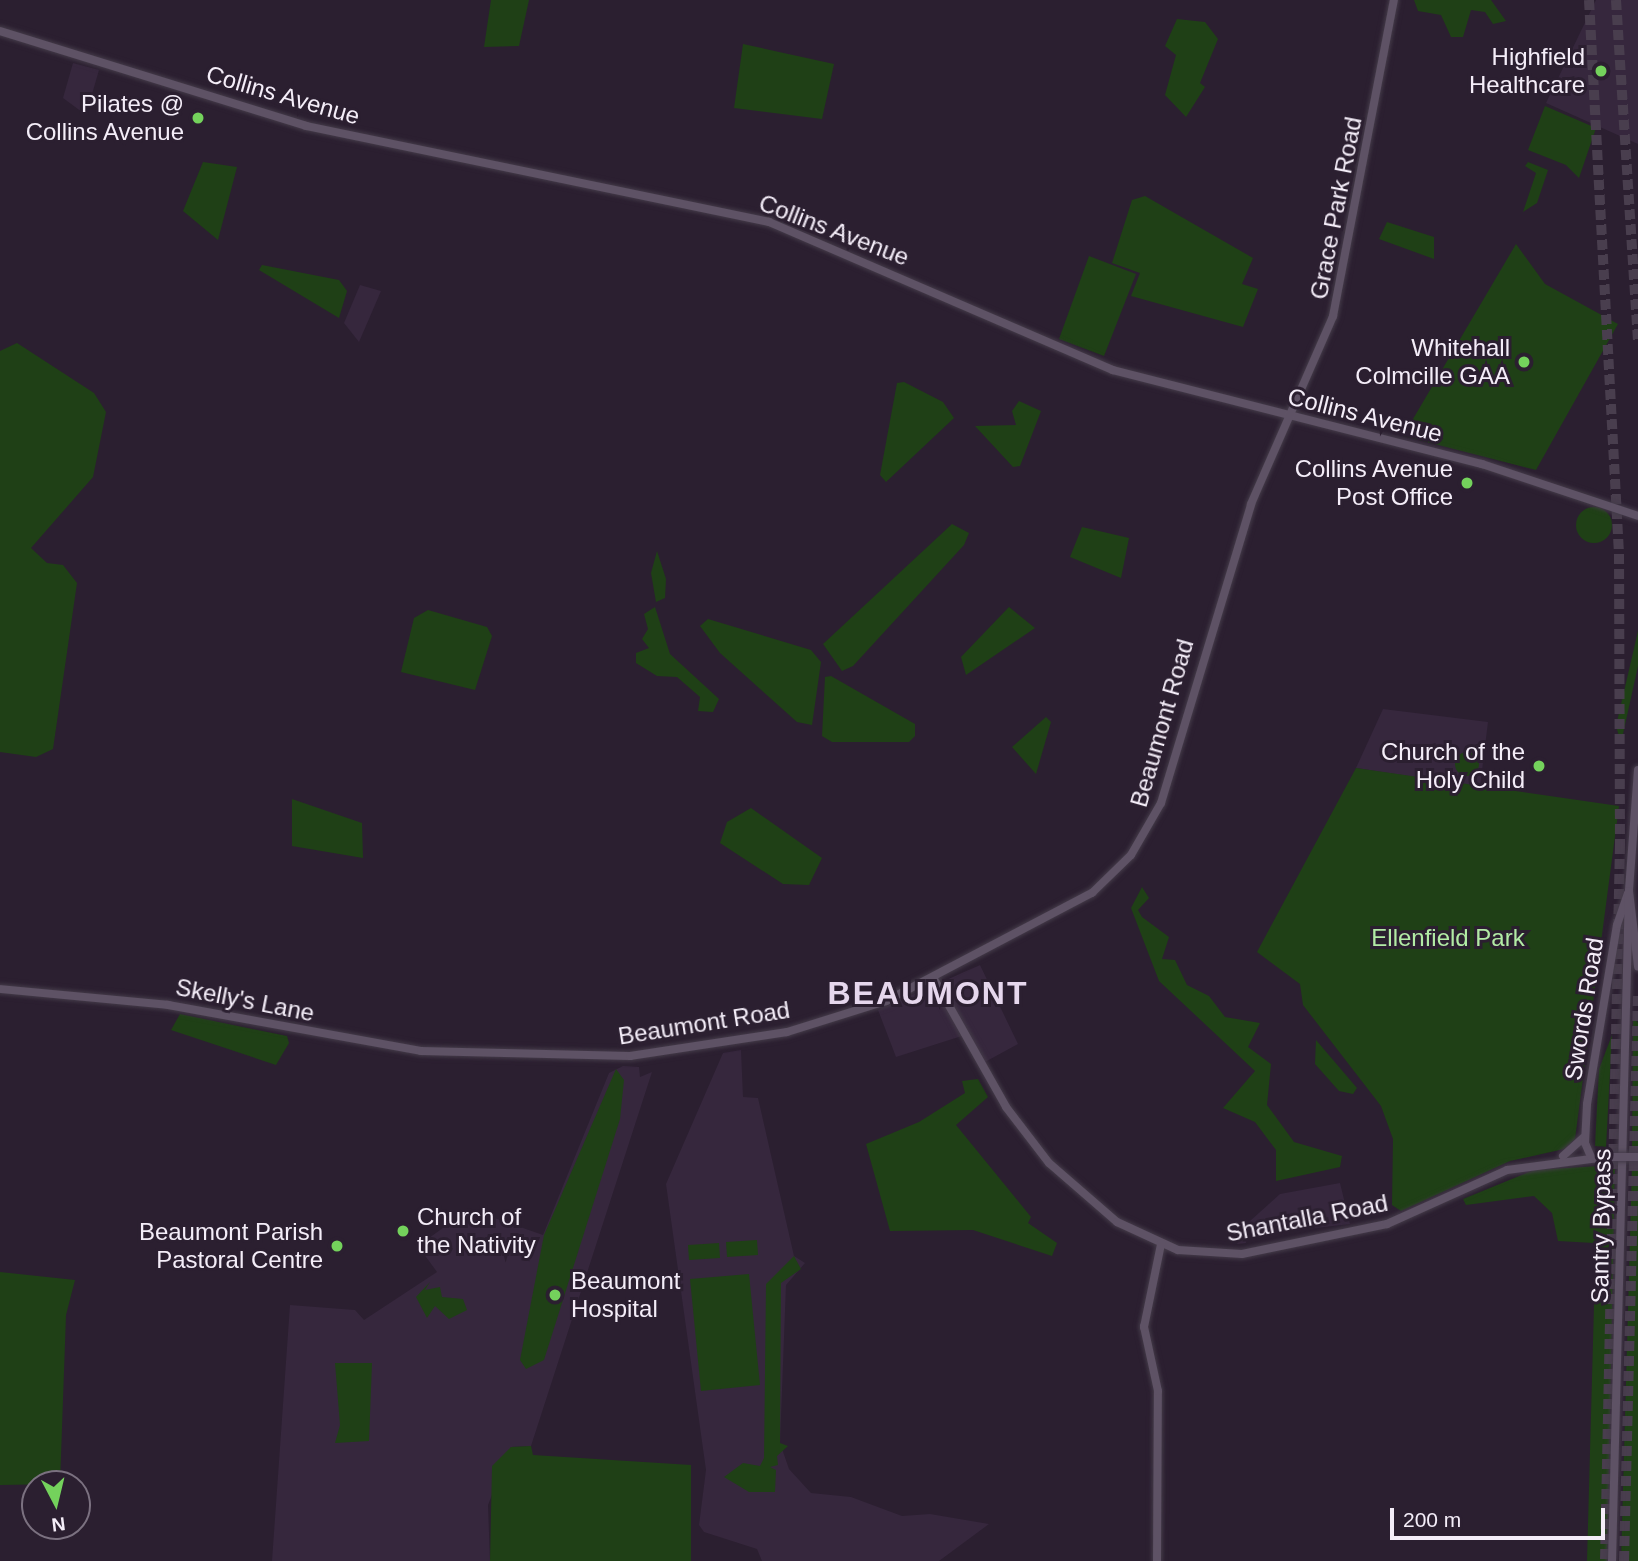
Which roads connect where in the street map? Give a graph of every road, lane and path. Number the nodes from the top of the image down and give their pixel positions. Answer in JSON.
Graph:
{"nodes":[{"id":1,"x":1394,"y":0,"type":"edge"},
{"id":2,"x":0,"y":31,"type":"edge"},
{"id":3,"x":1289,"y":415,"type":"junction"},
{"id":4,"x":1618,"y":508,"type":"junction"},
{"id":5,"x":1638,"y":510,"type":"edge"},
{"id":6,"x":1638,"y":516,"type":"edge"},
{"id":7,"x":1638,"y":770,"type":"edge"},
{"id":8,"x":1629,"y":891,"type":"junction"},
{"id":9,"x":1638,"y":966,"type":"edge"},
{"id":10,"x":934,"y":979,"type":"junction"},
{"id":11,"x":0,"y":989,"type":"edge"},
{"id":12,"x":482,"y":1056,"type":"joint"},
{"id":13,"x":1585,"y":1134,"type":"junction"},
{"id":14,"x":1591,"y":1157,"type":"junction"},
{"id":15,"x":1638,"y":1157,"type":"edge"},
{"id":16,"x":1558,"y":1159,"type":"junction"},
{"id":17,"x":1161,"y":1244,"type":"junction"},
{"id":18,"x":1157,"y":1561,"type":"edge"},
{"id":19,"x":1612,"y":1561,"type":"edge"}],
"edges":[{"from":1,"to":3,"type":"street","name":"Grace Park Road"},
{"from":2,"to":3,"type":"street","name":"Collins Avenue"},
{"from":3,"to":4,"type":"street","name":"Collins Avenue"},
{"from":3,"to":10,"type":"street","name":"Beaumont Road"},
{"from":4,"to":5,"type":"street"},
{"from":4,"to":6,"type":"street","name":"Collins Avenue"},
{"from":7,"to":8,"type":"street","name":"Swords Road"},
{"from":8,"to":9,"type":"street","name":"Swords Road"},
{"from":8,"to":13,"type":"street","name":"Swords Road"},
{"from":8,"to":19,"type":"street","name":"Santry Bypass"},
{"from":10,"to":12,"type":"street","name":"Beaumont Road"},
{"from":10,"to":17,"type":"street","name":"Shantalla Road"},
{"from":11,"to":12,"type":"street","name":"Skelly's Lane"},
{"from":13,"to":14,"type":"street","name":"Swords Road"},
{"from":13,"to":16,"type":"street"},
{"from":14,"to":15,"type":"street","name":"Shantalla Road","bridge":true},
{"from":14,"to":16,"type":"street","name":"Shantalla Road"},
{"from":16,"to":17,"type":"street","name":"Shantalla Road"},
{"from":17,"to":18,"type":"street"}]}
